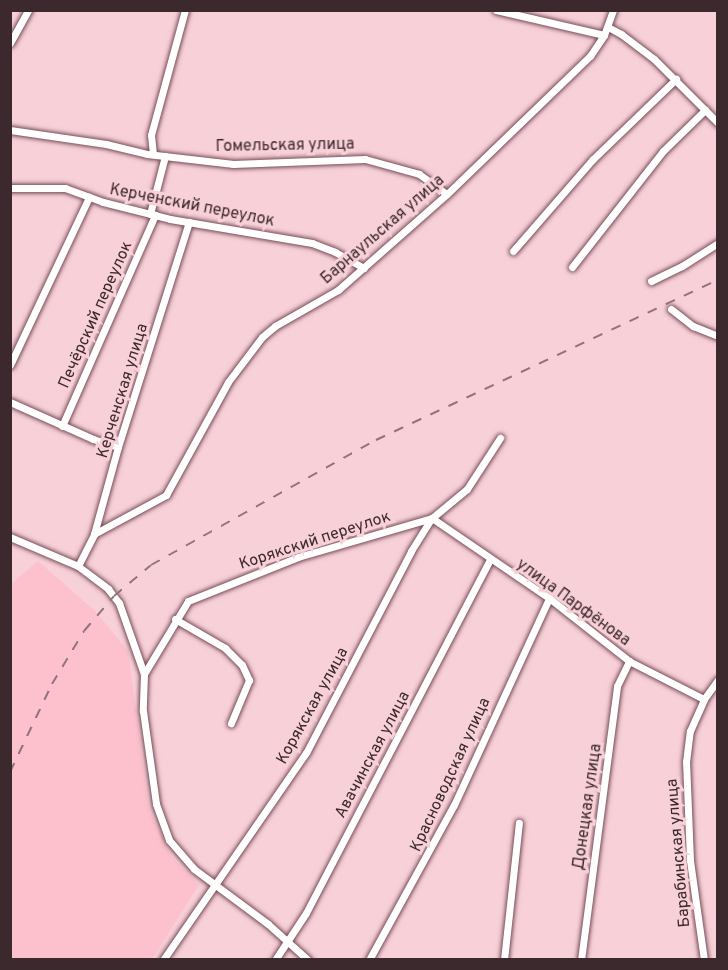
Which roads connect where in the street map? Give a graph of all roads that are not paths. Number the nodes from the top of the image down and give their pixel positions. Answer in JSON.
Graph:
{"nodes":[{"id":1,"x":28,"y":10,"type":"edge"},
{"id":2,"x":185,"y":10,"type":"edge"},
{"id":3,"x":496,"y":10,"type":"edge"},
{"id":4,"x":613,"y":10,"type":"edge"},
{"id":5,"x":606,"y":31,"type":"junction"},
{"id":6,"x":10,"y":43,"type":"edge"},
{"id":7,"x":676,"y":79,"type":"junction"},
{"id":8,"x":705,"y":110,"type":"junction"},
{"id":9,"x":717,"y":123,"type":"edge"},
{"id":10,"x":10,"y":130,"type":"edge"},
{"id":11,"x":153,"y":154,"type":"junction"},
{"id":12,"x":165,"y":156,"type":"junction"},
{"id":13,"x":10,"y":188,"type":"edge"},
{"id":14,"x":447,"y":194,"type":"junction"},
{"id":15,"x":89,"y":197,"type":"junction"},
{"id":16,"x":152,"y":214,"type":"junction"},
{"id":17,"x":189,"y":222,"type":"junction"},
{"id":18,"x":717,"y":243,"type":"edge"},
{"id":19,"x":513,"y":251,"type":"dead end"},
{"id":20,"x":572,"y":267,"type":"dead end"},
{"id":21,"x":364,"y":268,"type":"junction"},
{"id":22,"x":651,"y":280,"type":"dead end"},
{"id":23,"x":671,"y":309,"type":"dead end"},
{"id":24,"x":717,"y":336,"type":"edge"},
{"id":25,"x":10,"y":365,"type":"edge"},
{"id":26,"x":10,"y":402,"type":"edge"},
{"id":27,"x":62,"y":426,"type":"junction"},
{"id":28,"x":500,"y":438,"type":"dead end"},
{"id":29,"x":118,"y":447,"type":"junction"},
{"id":30,"x":432,"y":518,"type":"junction"},
{"id":31,"x":94,"y":534,"type":"junction"},
{"id":32,"x":10,"y":537,"type":"edge"},
{"id":33,"x":490,"y":560,"type":"junction"},
{"id":34,"x":78,"y":566,"type":"junction"},
{"id":35,"x":549,"y":598,"type":"junction"},
{"id":36,"x":175,"y":619,"type":"junction"},
{"id":37,"x":629,"y":661,"type":"junction"},
{"id":38,"x":144,"y":674,"type":"junction"},
{"id":39,"x":717,"y":680,"type":"edge"},
{"id":40,"x":704,"y":699,"type":"junction"},
{"id":41,"x":231,"y":723,"type":"dead end"},
{"id":42,"x":519,"y":823,"type":"dead end"},
{"id":43,"x":213,"y":885,"type":"junction"},
{"id":44,"x":288,"y":940,"type":"junction"},
{"id":45,"x":163,"y":960,"type":"edge"},
{"id":46,"x":275,"y":960,"type":"edge"},
{"id":47,"x":308,"y":960,"type":"edge"},
{"id":48,"x":369,"y":960,"type":"edge"},
{"id":49,"x":504,"y":960,"type":"edge"},
{"id":50,"x":581,"y":960,"type":"edge"},
{"id":51,"x":704,"y":960,"type":"edge"}],
"edges":[{"from":1,"to":6,"type":"street"},
{"from":2,"to":11,"type":"street"},
{"from":3,"to":5,"type":"street"},
{"from":4,"to":5,"type":"street","name":"Барнаульская улица"},
{"from":5,"to":7,"type":"street"},
{"from":5,"to":14,"type":"street","name":"Барнаульская улица"},
{"from":7,"to":8,"type":"street"},
{"from":7,"to":19,"type":"street"},
{"from":8,"to":9,"type":"street"},
{"from":8,"to":20,"type":"street"},
{"from":10,"to":11,"type":"street","name":"Гомельская улица"},
{"from":11,"to":12,"type":"street","name":"Гомельская улица"},
{"from":12,"to":14,"type":"street","name":"Гомельская улица"},
{"from":12,"to":16,"type":"street","name":"Печёрский переулок"},
{"from":13,"to":15,"type":"street","name":"Керченский переулок"},
{"from":14,"to":21,"type":"street","name":"Барнаульская улица"},
{"from":15,"to":16,"type":"street","name":"Керченский переулок"},
{"from":15,"to":25,"type":"street"},
{"from":16,"to":17,"type":"street","name":"Керченский переулок"},
{"from":16,"to":27,"type":"street","name":"Печёрский переулок"},
{"from":17,"to":21,"type":"street","name":"Керченский переулок"},
{"from":17,"to":29,"type":"street","name":"Керченская улица"},
{"from":18,"to":22,"type":"street"},
{"from":21,"to":31,"type":"street","name":"Барнаульская улица"},
{"from":23,"to":24,"type":"street"},
{"from":26,"to":27,"type":"street"},
{"from":27,"to":29,"type":"street"},
{"from":28,"to":30,"type":"street","name":"Корякский переулок"},
{"from":29,"to":31,"type":"street","name":"Керченская улица"},
{"from":30,"to":33,"type":"street","name":"улица Парфёнова"},
{"from":30,"to":36,"type":"street","name":"Корякский переулок"},
{"from":30,"to":43,"type":"street","name":"Корякская улица"},
{"from":31,"to":34,"type":"street","name":"Керченская улица"},
{"from":32,"to":34,"type":"street"},
{"from":33,"to":35,"type":"street","name":"улица Парфёнова"},
{"from":33,"to":44,"type":"street","name":"Авачинская улица"},
{"from":34,"to":38,"type":"street"},
{"from":35,"to":37,"type":"street","name":"улица Парфёнова"},
{"from":35,"to":48,"type":"street","name":"Красноводская улица"},
{"from":36,"to":38,"type":"street","name":"Корякский переулок"},
{"from":36,"to":41,"type":"street"},
{"from":37,"to":40,"type":"street","name":"улица Парфёнова"},
{"from":37,"to":50,"type":"street","name":"Донецкая улица"},
{"from":38,"to":43,"type":"street"},
{"from":39,"to":40,"type":"street","name":"Барабинская улица"},
{"from":40,"to":51,"type":"street","name":"Барабинская улица"},
{"from":42,"to":49,"type":"street"},
{"from":43,"to":44,"type":"street"},
{"from":43,"to":45,"type":"street","name":"Корякская улица"},
{"from":44,"to":46,"type":"street","name":"Авачинская улица"},
{"from":44,"to":47,"type":"street"}]}
